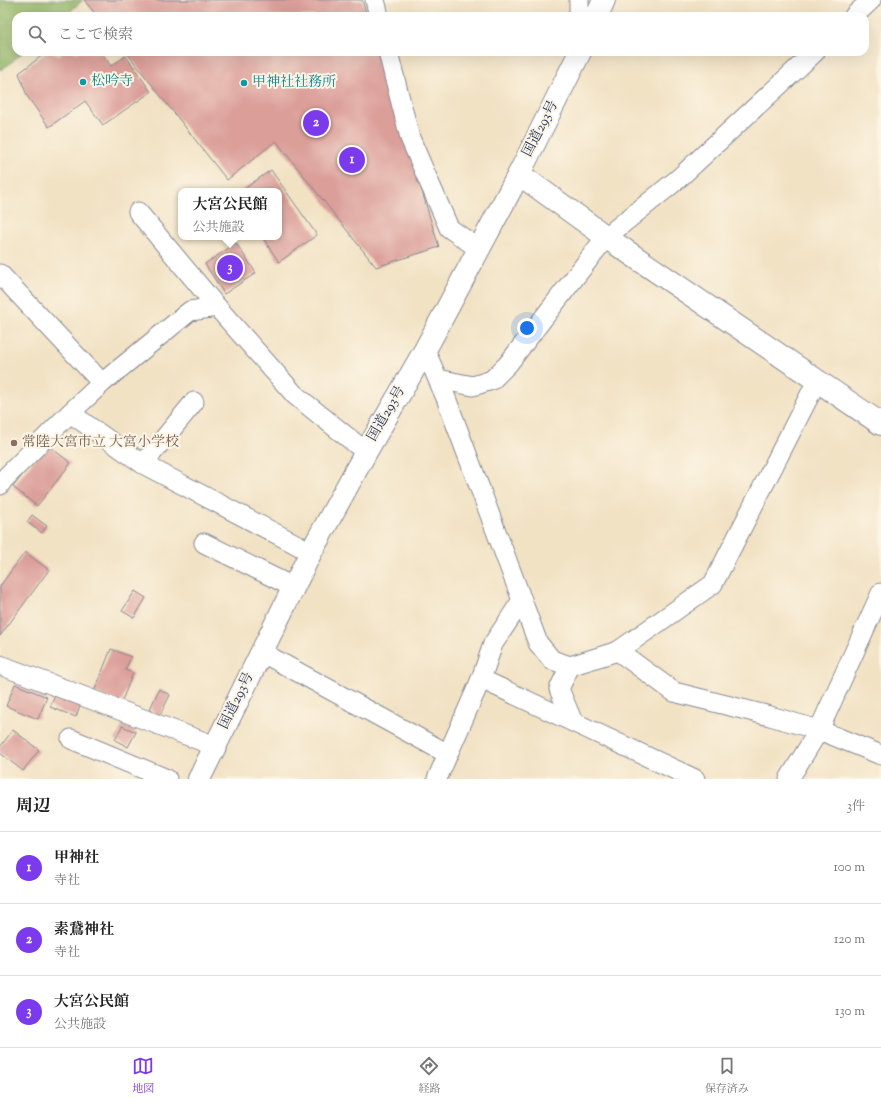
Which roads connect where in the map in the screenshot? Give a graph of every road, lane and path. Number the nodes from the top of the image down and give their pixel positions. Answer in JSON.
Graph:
{"nodes":[{"id":1,"x":375,"y":0,"type":"edge"},
{"id":2,"x":578,"y":0,"type":"edge"},
{"id":3,"x":604,"y":0,"type":"edge"},
{"id":4,"x":871,"y":0,"type":"edge"},
{"id":5,"x":378,"y":12,"type":"edge"},
{"id":6,"x":579,"y":12,"type":"edge"},
{"id":7,"x":599,"y":12,"type":"edge"},
{"id":8,"x":858,"y":12,"type":"edge"},
{"id":9,"x":389,"y":56,"type":"edge"},
{"id":10,"x":578,"y":56,"type":"edge"},
{"id":11,"x":811,"y":56,"type":"edge"},
{"id":12,"x":519,"y":174,"type":"junction"},
{"id":13,"x":138,"y":212,"type":"dead end"},
{"id":14,"x":606,"y":237,"type":"junction"},
{"id":15,"x":479,"y":249,"type":"junction"},
{"id":16,"x":0,"y":274,"type":"edge"},
{"id":17,"x":217,"y":308,"type":"junction"},
{"id":18,"x":425,"y":350,"type":"junction"},
{"id":19,"x":438,"y":379,"type":"junction"},
{"id":20,"x":818,"y":381,"type":"junction"},
{"id":21,"x":102,"y":383,"type":"junction"},
{"id":22,"x":194,"y":402,"type":"dead end"},
{"id":23,"x":70,"y":413,"type":"junction"},
{"id":24,"x":881,"y":424,"type":"edge"},
{"id":25,"x":366,"y":452,"type":"junction"},
{"id":26,"x":143,"y":464,"type":"junction"},
{"id":27,"x":0,"y":485,"type":"edge"},
{"id":28,"x":204,"y":543,"type":"dead end"},
{"id":29,"x":312,"y":552,"type":"junction"},
{"id":30,"x":293,"y":587,"type":"junction"},
{"id":31,"x":881,"y":593,"type":"edge"},
{"id":32,"x":522,"y":600,"type":"junction"},
{"id":33,"x":618,"y":651,"type":"junction"},
{"id":34,"x":261,"y":652,"type":"junction"},
{"id":35,"x":570,"y":666,"type":"junction"},
{"id":36,"x":2,"y":672,"type":"edge"},
{"id":37,"x":481,"y":679,"type":"junction"},
{"id":38,"x":573,"y":722,"type":"junction"},
{"id":39,"x":818,"y":730,"type":"junction"},
{"id":40,"x":71,"y":739,"type":"dead end"},
{"id":41,"x":214,"y":746,"type":"junction"},
{"id":42,"x":448,"y":754,"type":"junction"},
{"id":43,"x":881,"y":754,"type":"edge"},
{"id":44,"x":167,"y":779,"type":"edge"},
{"id":45,"x":199,"y":779,"type":"edge"},
{"id":46,"x":437,"y":779,"type":"edge"},
{"id":47,"x":695,"y":779,"type":"edge"},
{"id":48,"x":789,"y":779,"type":"edge"}],
"edges":[{"from":1,"to":5,"type":"street"},
{"from":2,"to":6,"type":"street"},
{"from":3,"to":7,"type":"main road"},
{"from":4,"to":8,"type":"street"},
{"from":9,"to":15,"type":"street"},
{"from":10,"to":12,"type":"main road","name":"国道293号"},
{"from":11,"to":14,"type":"street"},
{"from":12,"to":14,"type":"main road"},
{"from":12,"to":15,"type":"main road","name":"国道293号"},
{"from":13,"to":17,"type":"street"},
{"from":14,"to":19,"type":"street"},
{"from":14,"to":20,"type":"main road"},
{"from":15,"to":18,"type":"main road","name":"国道293号"},
{"from":16,"to":21,"type":"street"},
{"from":17,"to":21,"type":"street"},
{"from":17,"to":25,"type":"street"},
{"from":18,"to":19,"type":"street"},
{"from":18,"to":25,"type":"main road","name":"国道293号"},
{"from":19,"to":32,"type":"street"},
{"from":20,"to":24,"type":"main road"},
{"from":20,"to":33,"type":"street"},
{"from":21,"to":23,"type":"street"},
{"from":22,"to":26,"type":"street"},
{"from":23,"to":26,"type":"street"},
{"from":23,"to":27,"type":"street"},
{"from":25,"to":29,"type":"main road","name":"国道293号"},
{"from":26,"to":29,"type":"street"},
{"from":28,"to":30,"type":"street"},
{"from":29,"to":30,"type":"main road","name":"国道293号"},
{"from":30,"to":34,"type":"main road","name":"国道293号"},
{"from":31,"to":39,"type":"street"},
{"from":32,"to":35,"type":"street"},
{"from":32,"to":37,"type":"street"},
{"from":33,"to":35,"type":"street"},
{"from":33,"to":39,"type":"street"},
{"from":34,"to":41,"type":"main road","name":"国道293号"},
{"from":34,"to":42,"type":"street"},
{"from":35,"to":38,"type":"street"},
{"from":36,"to":41,"type":"street"},
{"from":37,"to":38,"type":"street"},
{"from":37,"to":42,"type":"street"},
{"from":38,"to":47,"type":"street"},
{"from":39,"to":43,"type":"street"},
{"from":39,"to":48,"type":"street"},
{"from":40,"to":44,"type":"street"},
{"from":41,"to":45,"type":"main road","name":"国道293号"},
{"from":42,"to":46,"type":"street"}]}
